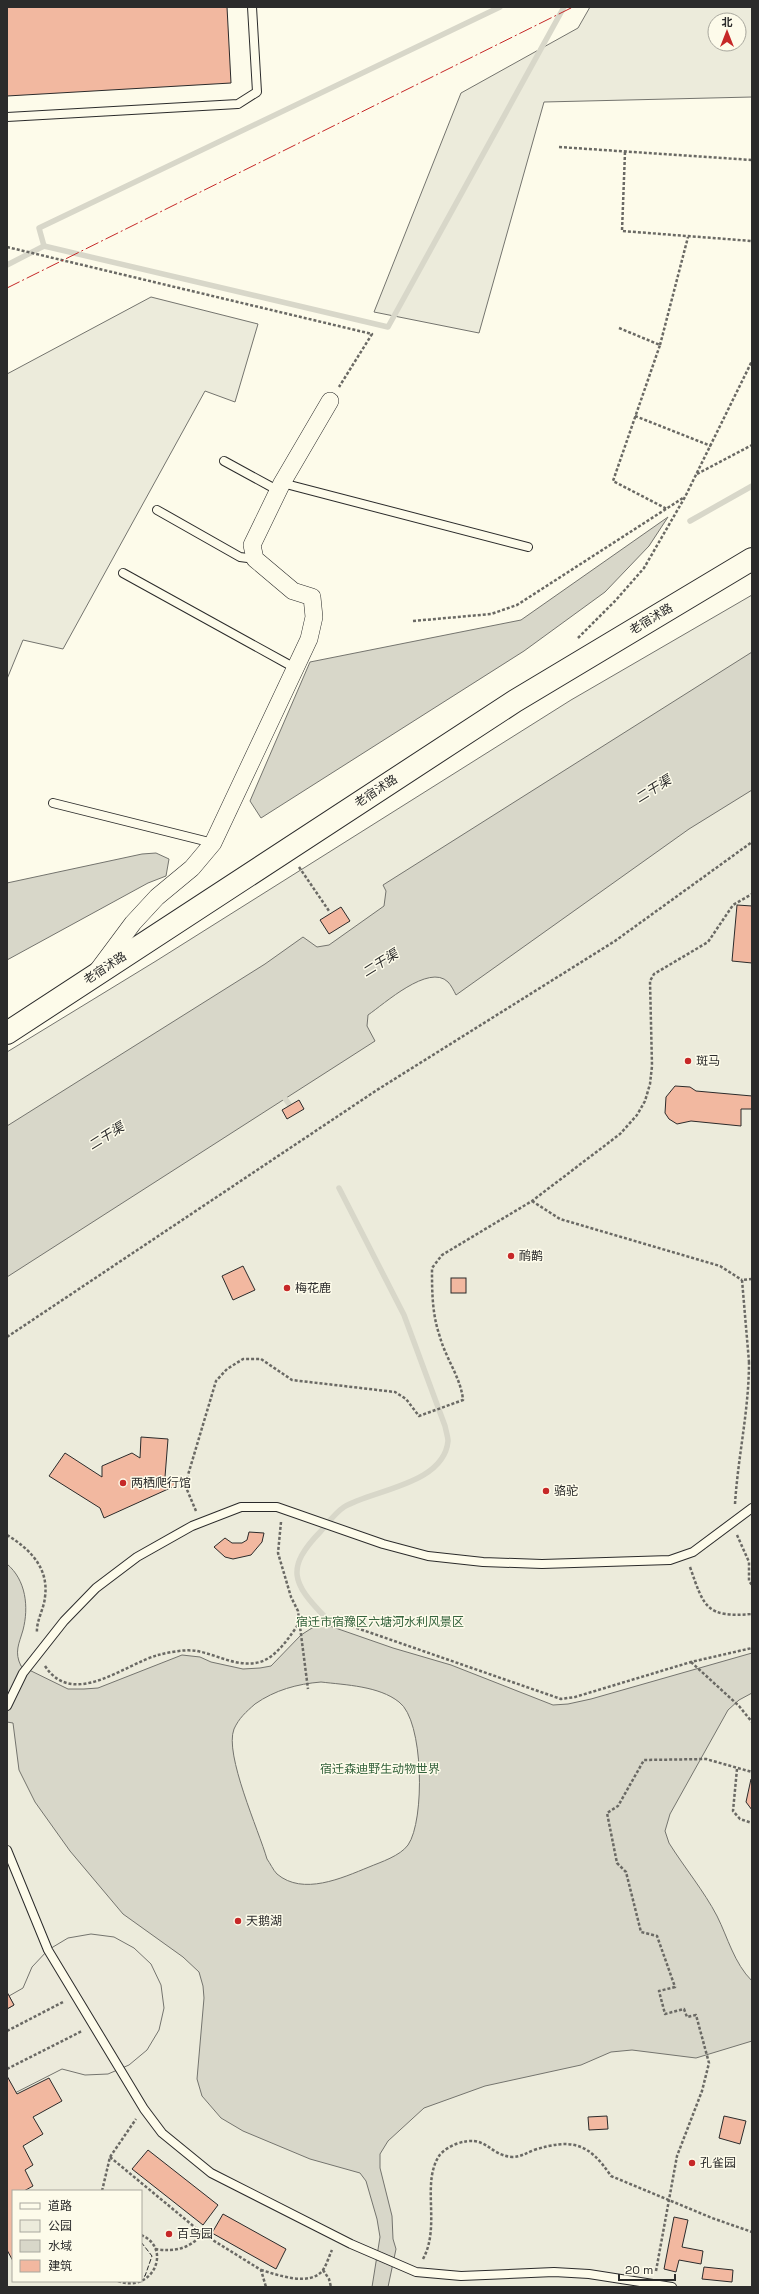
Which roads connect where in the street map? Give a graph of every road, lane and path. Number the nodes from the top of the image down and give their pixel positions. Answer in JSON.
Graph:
{"nodes":[{"id":1,"x":252,"y":7,"type":"edge"},
{"id":2,"x":7,"y":117,"type":"edge"},
{"id":3,"x":559,"y":147,"type":"dead end"},
{"id":4,"x":625,"y":152,"type":"junction"},
{"id":5,"x":752,"y":160,"type":"edge"},
{"id":6,"x":688,"y":237,"type":"junction"},
{"id":7,"x":752,"y":240,"type":"edge"},
{"id":8,"x":7,"y":247,"type":"edge"},
{"id":9,"x":619,"y":328,"type":"dead end"},
{"id":10,"x":660,"y":345,"type":"junction"},
{"id":11,"x":752,"y":361,"type":"edge"},
{"id":12,"x":330,"y":401,"type":"joint"},
{"id":13,"x":635,"y":416,"type":"junction"},
{"id":14,"x":752,"y":445,"type":"edge"},
{"id":15,"x":711,"y":446,"type":"junction"},
{"id":16,"x":224,"y":461,"type":"dead end"},
{"id":17,"x":696,"y":475,"type":"junction"},
{"id":18,"x":280,"y":487,"type":"junction"},
{"id":19,"x":685,"y":497,"type":"junction"},
{"id":20,"x":667,"y":509,"type":"junction"},
{"id":21,"x":157,"y":510,"type":"dead end"},
{"id":22,"x":528,"y":548,"type":"dead end"},
{"id":23,"x":255,"y":559,"type":"junction"},
{"id":24,"x":752,"y":559,"type":"edge"},
{"id":25,"x":123,"y":573,"type":"dead end"},
{"id":26,"x":413,"y":621,"type":"dead end"},
{"id":27,"x":577,"y":639,"type":"dead end"},
{"id":28,"x":295,"y":668,"type":"junction"},
{"id":29,"x":53,"y":803,"type":"dead end"},
{"id":30,"x":752,"y":842,"type":"edge"},
{"id":31,"x":213,"y":843,"type":"junction"},
{"id":32,"x":287,"y":850,"type":"junction"},
{"id":33,"x":752,"y":894,"type":"edge"},
{"id":34,"x":328,"y":911,"type":"dead end"},
{"id":35,"x":93,"y":976,"type":"junction"},
{"id":36,"x":7,"y":1032,"type":"edge"},
{"id":37,"x":532,"y":1201,"type":"junction"},
{"id":38,"x":752,"y":1279,"type":"edge"},
{"id":39,"x":742,"y":1280,"type":"junction"},
{"id":40,"x":7,"y":1337,"type":"edge"},
{"id":41,"x":750,"y":1361,"type":"edge"},
{"id":42,"x":752,"y":1508,"type":"edge"},
{"id":43,"x":283,"y":1510,"type":"junction"},
{"id":44,"x":201,"y":1522,"type":"junction"},
{"id":45,"x":732,"y":1524,"type":"junction"},
{"id":46,"x":7,"y":1535,"type":"edge"},
{"id":47,"x":686,"y":1555,"type":"junction"},
{"id":48,"x":752,"y":1585,"type":"edge"},
{"id":49,"x":752,"y":1614,"type":"edge"},
{"id":50,"x":300,"y":1622,"type":"junction"},
{"id":51,"x":752,"y":1648,"type":"edge"},
{"id":52,"x":38,"y":1654,"type":"junction"},
{"id":53,"x":691,"y":1662,"type":"junction"},
{"id":54,"x":308,"y":1689,"type":"dead end"},
{"id":55,"x":7,"y":1706,"type":"edge"},
{"id":56,"x":752,"y":1722,"type":"edge"},
{"id":57,"x":737,"y":1769,"type":"junction"},
{"id":58,"x":752,"y":1772,"type":"edge"},
{"id":59,"x":752,"y":1823,"type":"edge"},
{"id":60,"x":7,"y":1850,"type":"edge"},
{"id":61,"x":75,"y":1996,"type":"junction"},
{"id":62,"x":93,"y":2025,"type":"junction"},
{"id":63,"x":7,"y":2031,"type":"edge"},
{"id":64,"x":7,"y":2069,"type":"edge"},
{"id":65,"x":144,"y":2109,"type":"junction"},
{"id":66,"x":110,"y":2157,"type":"junction"},
{"id":67,"x":102,"y":2190,"type":"edge"},
{"id":68,"x":669,"y":2200,"type":"junction"},
{"id":69,"x":752,"y":2232,"type":"edge"},
{"id":70,"x":203,"y":2234,"type":"junction"},
{"id":71,"x":142,"y":2236,"type":"edge"},
{"id":72,"x":338,"y":2238,"type":"junction"},
{"id":73,"x":155,"y":2248,"type":"junction"},
{"id":74,"x":261,"y":2270,"type":"junction"},
{"id":75,"x":323,"y":2270,"type":"junction"},
{"id":76,"x":416,"y":2272,"type":"junction"},
{"id":77,"x":142,"y":2281,"type":"edge"},
{"id":78,"x":122,"y":2282,"type":"edge"},
{"id":79,"x":140,"y":2282,"type":"edge"},
{"id":80,"x":655,"y":2285,"type":"junction"},
{"id":81,"x":266,"y":2287,"type":"edge"},
{"id":82,"x":331,"y":2287,"type":"edge"},
{"id":83,"x":672,"y":2287,"type":"edge"}],
"edges":[{"from":1,"to":2,"type":"lane"},
{"from":3,"to":4,"type":"path"},
{"from":4,"to":5,"type":"path"},
{"from":4,"to":6,"type":"path"},
{"from":6,"to":7,"type":"path"},
{"from":6,"to":10,"type":"path"},
{"from":8,"to":12,"type":"path"},
{"from":9,"to":10,"type":"path"},
{"from":10,"to":13,"type":"path"},
{"from":11,"to":15,"type":"path"},
{"from":12,"to":18,"type":"street"},
{"from":13,"to":15,"type":"path"},
{"from":13,"to":20,"type":"path"},
{"from":14,"to":17,"type":"path"},
{"from":15,"to":17,"type":"path"},
{"from":16,"to":18,"type":"lane"},
{"from":17,"to":19,"type":"path"},
{"from":18,"to":22,"type":"lane"},
{"from":18,"to":23,"type":"street"},
{"from":19,"to":20,"type":"path"},
{"from":19,"to":27,"type":"path"},
{"from":20,"to":26,"type":"path"},
{"from":21,"to":23,"type":"lane"},
{"from":23,"to":28,"type":"street"},
{"from":24,"to":32,"type":"main road","name":"老宿沭路"},
{"from":25,"to":28,"type":"lane"},
{"from":28,"to":31,"type":"street"},
{"from":29,"to":31,"type":"lane"},
{"from":30,"to":40,"type":"path"},
{"from":31,"to":35,"type":"street"},
{"from":32,"to":34,"type":"path"},
{"from":32,"to":35,"type":"main road","name":"老宿沭路"},
{"from":33,"to":37,"type":"path"},
{"from":35,"to":36,"type":"main road","name":"老宿沭路"},
{"from":37,"to":39,"type":"path"},
{"from":37,"to":44,"type":"path"},
{"from":38,"to":39,"type":"path"},
{"from":39,"to":41,"type":"path"},
{"from":41,"to":45,"type":"path"},
{"from":42,"to":45,"type":"lane"},
{"from":43,"to":44,"type":"lane"},
{"from":43,"to":47,"type":"lane"},
{"from":43,"to":50,"type":"path"},
{"from":44,"to":52,"type":"lane"},
{"from":45,"to":47,"type":"lane"},
{"from":45,"to":48,"type":"path"},
{"from":46,"to":52,"type":"path"},
{"from":47,"to":49,"type":"path"},
{"from":50,"to":52,"type":"path"},
{"from":50,"to":53,"type":"path"},
{"from":50,"to":54,"type":"path"},
{"from":51,"to":53,"type":"path"},
{"from":52,"to":55,"type":"lane"},
{"from":53,"to":56,"type":"path"},
{"from":57,"to":58,"type":"path"},
{"from":57,"to":59,"type":"path"},
{"from":57,"to":68,"type":"path"},
{"from":60,"to":61,"type":"lane"},
{"from":61,"to":62,"type":"lane"},
{"from":61,"to":63,"type":"path"},
{"from":62,"to":64,"type":"path"},
{"from":62,"to":65,"type":"lane"},
{"from":65,"to":66,"type":"path"},
{"from":65,"to":72,"type":"lane"},
{"from":66,"to":67,"type":"path"},
{"from":66,"to":70,"type":"path"},
{"from":68,"to":69,"type":"path"},
{"from":68,"to":76,"type":"path"},
{"from":68,"to":80,"type":"path"},
{"from":70,"to":73,"type":"path"},
{"from":70,"to":74,"type":"path"},
{"from":71,"to":73,"type":"path"},
{"from":72,"to":75,"type":"path"},
{"from":72,"to":76,"type":"lane"},
{"from":73,"to":77,"type":"path"},
{"from":74,"to":75,"type":"path"},
{"from":74,"to":81,"type":"path"},
{"from":75,"to":82,"type":"path"},
{"from":76,"to":80,"type":"lane"},
{"from":78,"to":79,"type":"path"},
{"from":80,"to":83,"type":"lane"}]}
